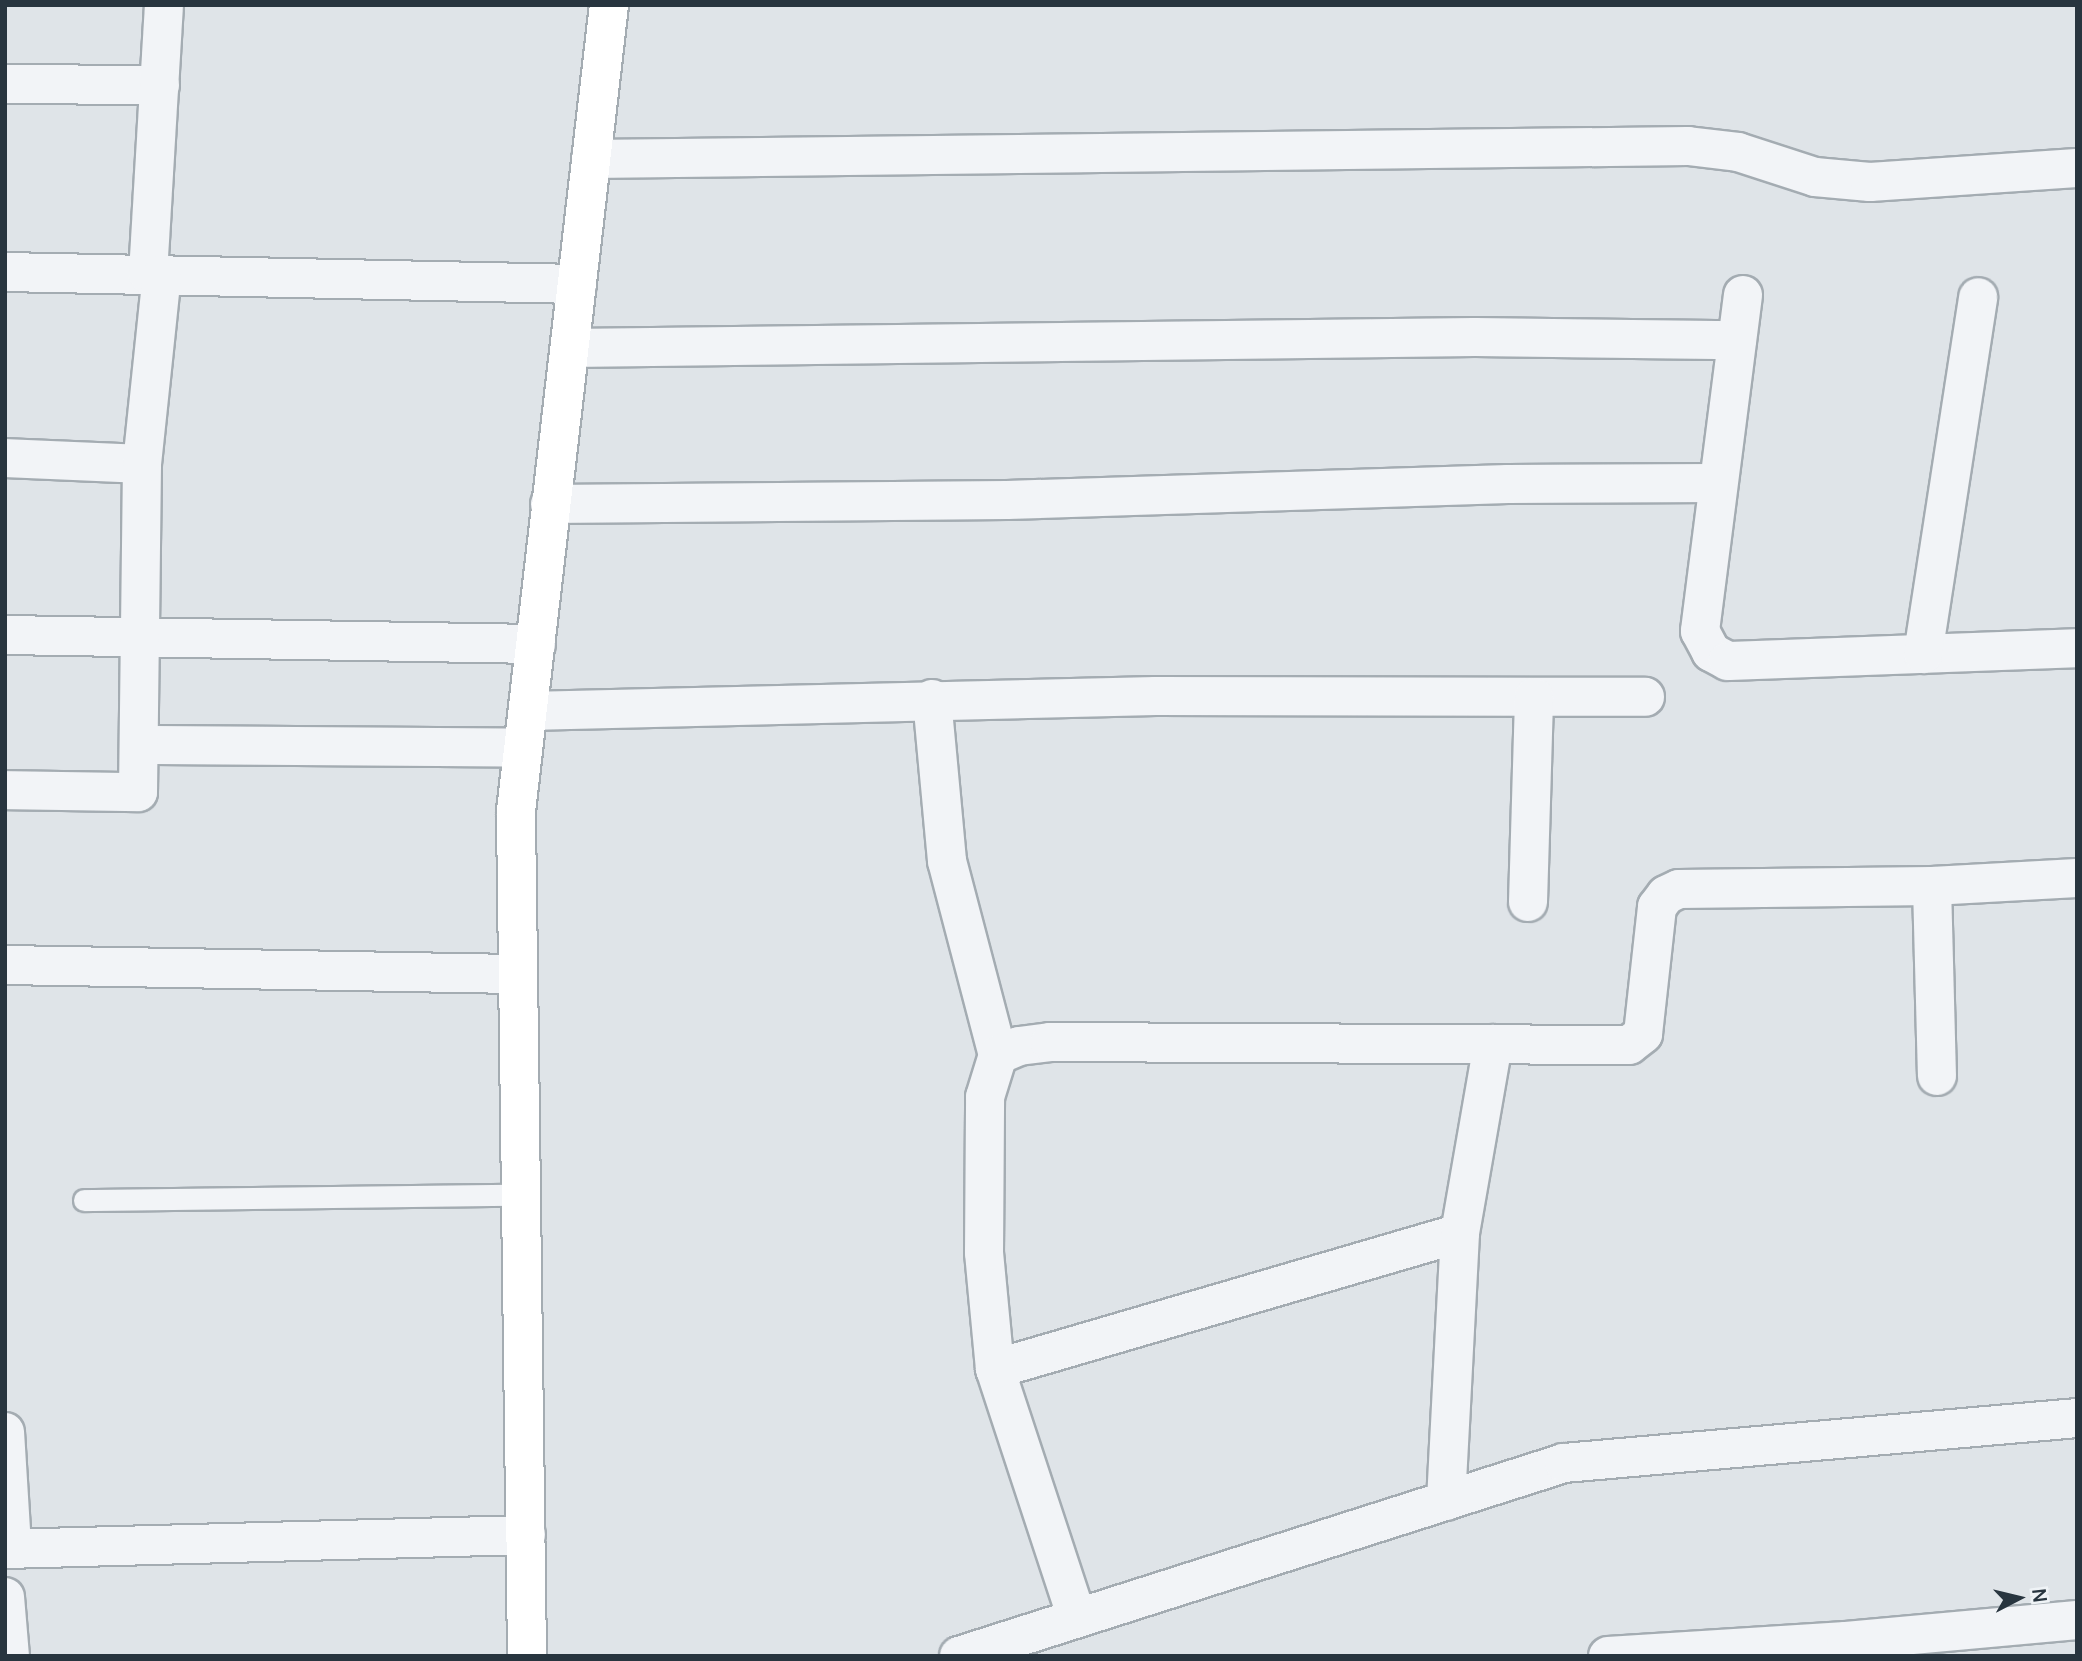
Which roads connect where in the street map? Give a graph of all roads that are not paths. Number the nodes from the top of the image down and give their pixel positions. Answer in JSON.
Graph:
{"nodes":[{"id":1,"x":164,"y":5,"type":"edge"},
{"id":2,"x":609,"y":5,"type":"edge"},
{"id":3,"x":5,"y":83,"type":"edge"},
{"id":4,"x":160,"y":85,"type":"junction"},
{"id":5,"x":591,"y":159,"type":"junction"},
{"id":6,"x":2077,"y":168,"type":"edge"},
{"id":7,"x":5,"y":272,"type":"edge"},
{"id":8,"x":155,"y":274,"type":"junction"},
{"id":9,"x":577,"y":284,"type":"junction"},
{"id":10,"x":1743,"y":295,"type":"dead end"},
{"id":11,"x":1978,"y":297,"type":"dead end"},
{"id":12,"x":1737,"y":340,"type":"junction"},
{"id":13,"x":569,"y":348,"type":"junction"},
{"id":14,"x":5,"y":458,"type":"edge"},
{"id":15,"x":142,"y":464,"type":"junction"},
{"id":16,"x":1716,"y":483,"type":"junction"},
{"id":17,"x":550,"y":504,"type":"junction"},
{"id":18,"x":5,"y":635,"type":"edge"},
{"id":19,"x":140,"y":638,"type":"junction"},
{"id":20,"x":536,"y":644,"type":"junction"},
{"id":21,"x":2077,"y":648,"type":"edge"},
{"id":22,"x":1923,"y":654,"type":"junction"},
{"id":23,"x":1534,"y":697,"type":"junction"},
{"id":24,"x":1645,"y":697,"type":"dead end"},
{"id":25,"x":932,"y":699,"type":"junction"},
{"id":26,"x":528,"y":711,"type":"junction"},
{"id":27,"x":139,"y":746,"type":"junction"},
{"id":28,"x":523,"y":748,"type":"junction"},
{"id":29,"x":5,"y":790,"type":"edge"},
{"id":30,"x":2077,"y":878,"type":"edge"},
{"id":31,"x":1932,"y":886,"type":"junction"},
{"id":32,"x":1528,"y":902,"type":"dead end"},
{"id":33,"x":5,"y":965,"type":"edge"},
{"id":34,"x":519,"y":974,"type":"junction"},
{"id":35,"x":1493,"y":1044,"type":"junction"},
{"id":36,"x":998,"y":1055,"type":"junction"},
{"id":37,"x":1937,"y":1076,"type":"dead end"},
{"id":38,"x":521,"y":1195,"type":"junction"},
{"id":39,"x":84,"y":1200,"type":"dead end"},
{"id":40,"x":1460,"y":1233,"type":"junction"},
{"id":41,"x":995,"y":1369,"type":"junction"},
{"id":42,"x":2077,"y":1418,"type":"edge"},
{"id":43,"x":5,"y":1432,"type":"edge"},
{"id":44,"x":1446,"y":1500,"type":"junction"},
{"id":45,"x":526,"y":1535,"type":"junction"},
{"id":46,"x":8,"y":1548,"type":"edge"},
{"id":47,"x":5,"y":1597,"type":"edge"},
{"id":48,"x":1077,"y":1618,"type":"junction"},
{"id":49,"x":2077,"y":1620,"type":"edge"},
{"id":50,"x":1845,"y":1648,"type":"edge"},
{"id":51,"x":1646,"y":1654,"type":"edge"},
{"id":52,"x":10,"y":1656,"type":"edge"},
{"id":53,"x":527,"y":1656,"type":"edge"},
{"id":54,"x":959,"y":1656,"type":"edge"},
{"id":55,"x":1608,"y":1656,"type":"edge"}],
"edges":[{"from":1,"to":4,"type":"street"},
{"from":2,"to":5,"type":"main road"},
{"from":3,"to":4,"type":"street"},
{"from":4,"to":8,"type":"street"},
{"from":5,"to":6,"type":"street"},
{"from":5,"to":9,"type":"main road"},
{"from":7,"to":8,"type":"street"},
{"from":8,"to":9,"type":"street"},
{"from":8,"to":15,"type":"street"},
{"from":9,"to":13,"type":"main road"},
{"from":10,"to":12,"type":"street"},
{"from":11,"to":22,"type":"street"},
{"from":12,"to":13,"type":"street"},
{"from":12,"to":16,"type":"street"},
{"from":13,"to":17,"type":"main road"},
{"from":14,"to":15,"type":"street"},
{"from":15,"to":19,"type":"street"},
{"from":16,"to":17,"type":"street"},
{"from":16,"to":22,"type":"street"},
{"from":17,"to":20,"type":"main road"},
{"from":18,"to":19,"type":"street"},
{"from":19,"to":20,"type":"street"},
{"from":19,"to":27,"type":"street"},
{"from":20,"to":26,"type":"main road"},
{"from":21,"to":22,"type":"street"},
{"from":23,"to":24,"type":"street"},
{"from":23,"to":25,"type":"street"},
{"from":23,"to":32,"type":"street"},
{"from":25,"to":26,"type":"street"},
{"from":25,"to":36,"type":"street"},
{"from":26,"to":28,"type":"main road"},
{"from":27,"to":28,"type":"street"},
{"from":27,"to":29,"type":"street"},
{"from":28,"to":34,"type":"main road"},
{"from":30,"to":31,"type":"street"},
{"from":31,"to":35,"type":"street"},
{"from":31,"to":37,"type":"street"},
{"from":33,"to":34,"type":"street"},
{"from":34,"to":38,"type":"main road"},
{"from":35,"to":36,"type":"street"},
{"from":35,"to":40,"type":"street"},
{"from":36,"to":41,"type":"street"},
{"from":38,"to":39,"type":"lane"},
{"from":38,"to":45,"type":"main road"},
{"from":40,"to":41,"type":"street"},
{"from":40,"to":44,"type":"street"},
{"from":41,"to":48,"type":"street"},
{"from":42,"to":44,"type":"street"},
{"from":43,"to":46,"type":"street"},
{"from":44,"to":48,"type":"street"},
{"from":45,"to":46,"type":"street"},
{"from":45,"to":53,"type":"main road"},
{"from":47,"to":52,"type":"street"},
{"from":48,"to":54,"type":"street"},
{"from":49,"to":50,"type":"street"},
{"from":50,"to":51,"type":"street"},
{"from":51,"to":55,"type":"street"}]}
